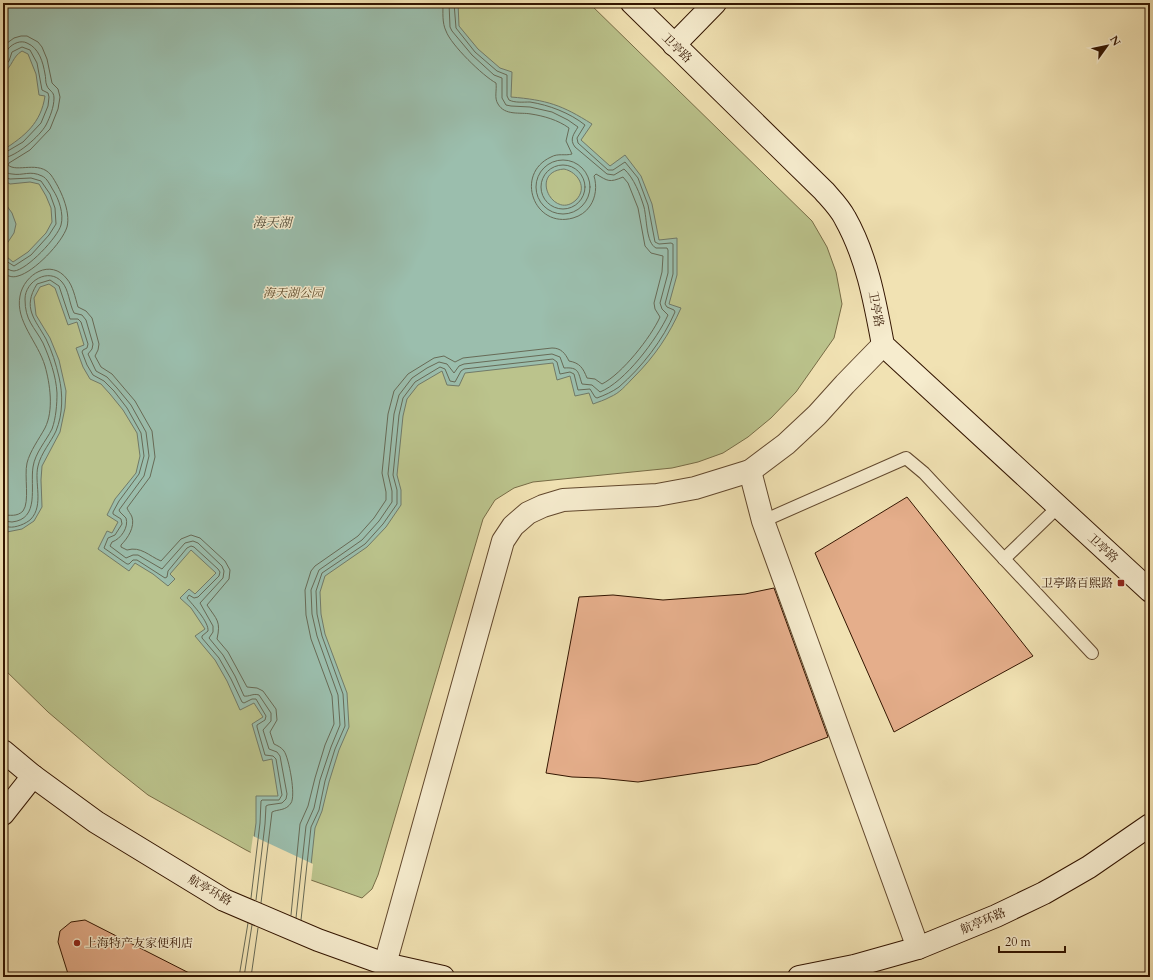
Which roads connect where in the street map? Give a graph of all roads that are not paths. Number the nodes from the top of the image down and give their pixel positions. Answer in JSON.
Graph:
{"nodes":[{"id":1,"x":632,"y":3,"type":"edge"},
{"id":2,"x":715,"y":3,"type":"edge"},
{"id":3,"x":674,"y":45,"type":"junction"},
{"id":4,"x":883,"y":345,"type":"junction"},
{"id":5,"x":750,"y":471,"type":"junction"},
{"id":6,"x":1058,"y":507,"type":"junction"},
{"id":7,"x":763,"y":521,"type":"junction"},
{"id":8,"x":1004,"y":559,"type":"junction"},
{"id":9,"x":1150,"y":591,"type":"edge"},
{"id":10,"x":1092,"y":653,"type":"dead end"},
{"id":11,"x":3,"y":751,"type":"edge"},
{"id":12,"x":33,"y":776,"type":"junction"},
{"id":13,"x":3,"y":814,"type":"edge"},
{"id":14,"x":1150,"y":825,"type":"edge"},
{"id":15,"x":918,"y":948,"type":"junction"},
{"id":16,"x":385,"y":964,"type":"junction"},
{"id":17,"x":443,"y":977,"type":"edge"},
{"id":18,"x":799,"y":977,"type":"edge"}],
"edges":[{"from":1,"to":3,"type":"street","name":"卫亭路"},
{"from":2,"to":3,"type":"street"},
{"from":3,"to":4,"type":"street","name":"卫亭路"},
{"from":4,"to":5,"type":"street"},
{"from":4,"to":6,"type":"street","name":"卫亭路"},
{"from":5,"to":7,"type":"street"},
{"from":5,"to":16,"type":"street"},
{"from":6,"to":8,"type":"lane"},
{"from":6,"to":9,"type":"street","name":"卫亭路"},
{"from":7,"to":8,"type":"lane"},
{"from":7,"to":15,"type":"street"},
{"from":8,"to":10,"type":"lane"},
{"from":11,"to":12,"type":"street","name":"航亭环路"},
{"from":12,"to":13,"type":"street"},
{"from":12,"to":16,"type":"street","name":"航亭环路"},
{"from":14,"to":15,"type":"street","name":"航亭环路"},
{"from":15,"to":18,"type":"street","name":"航亭环路"},
{"from":16,"to":17,"type":"street","name":"航亭环路"}]}
